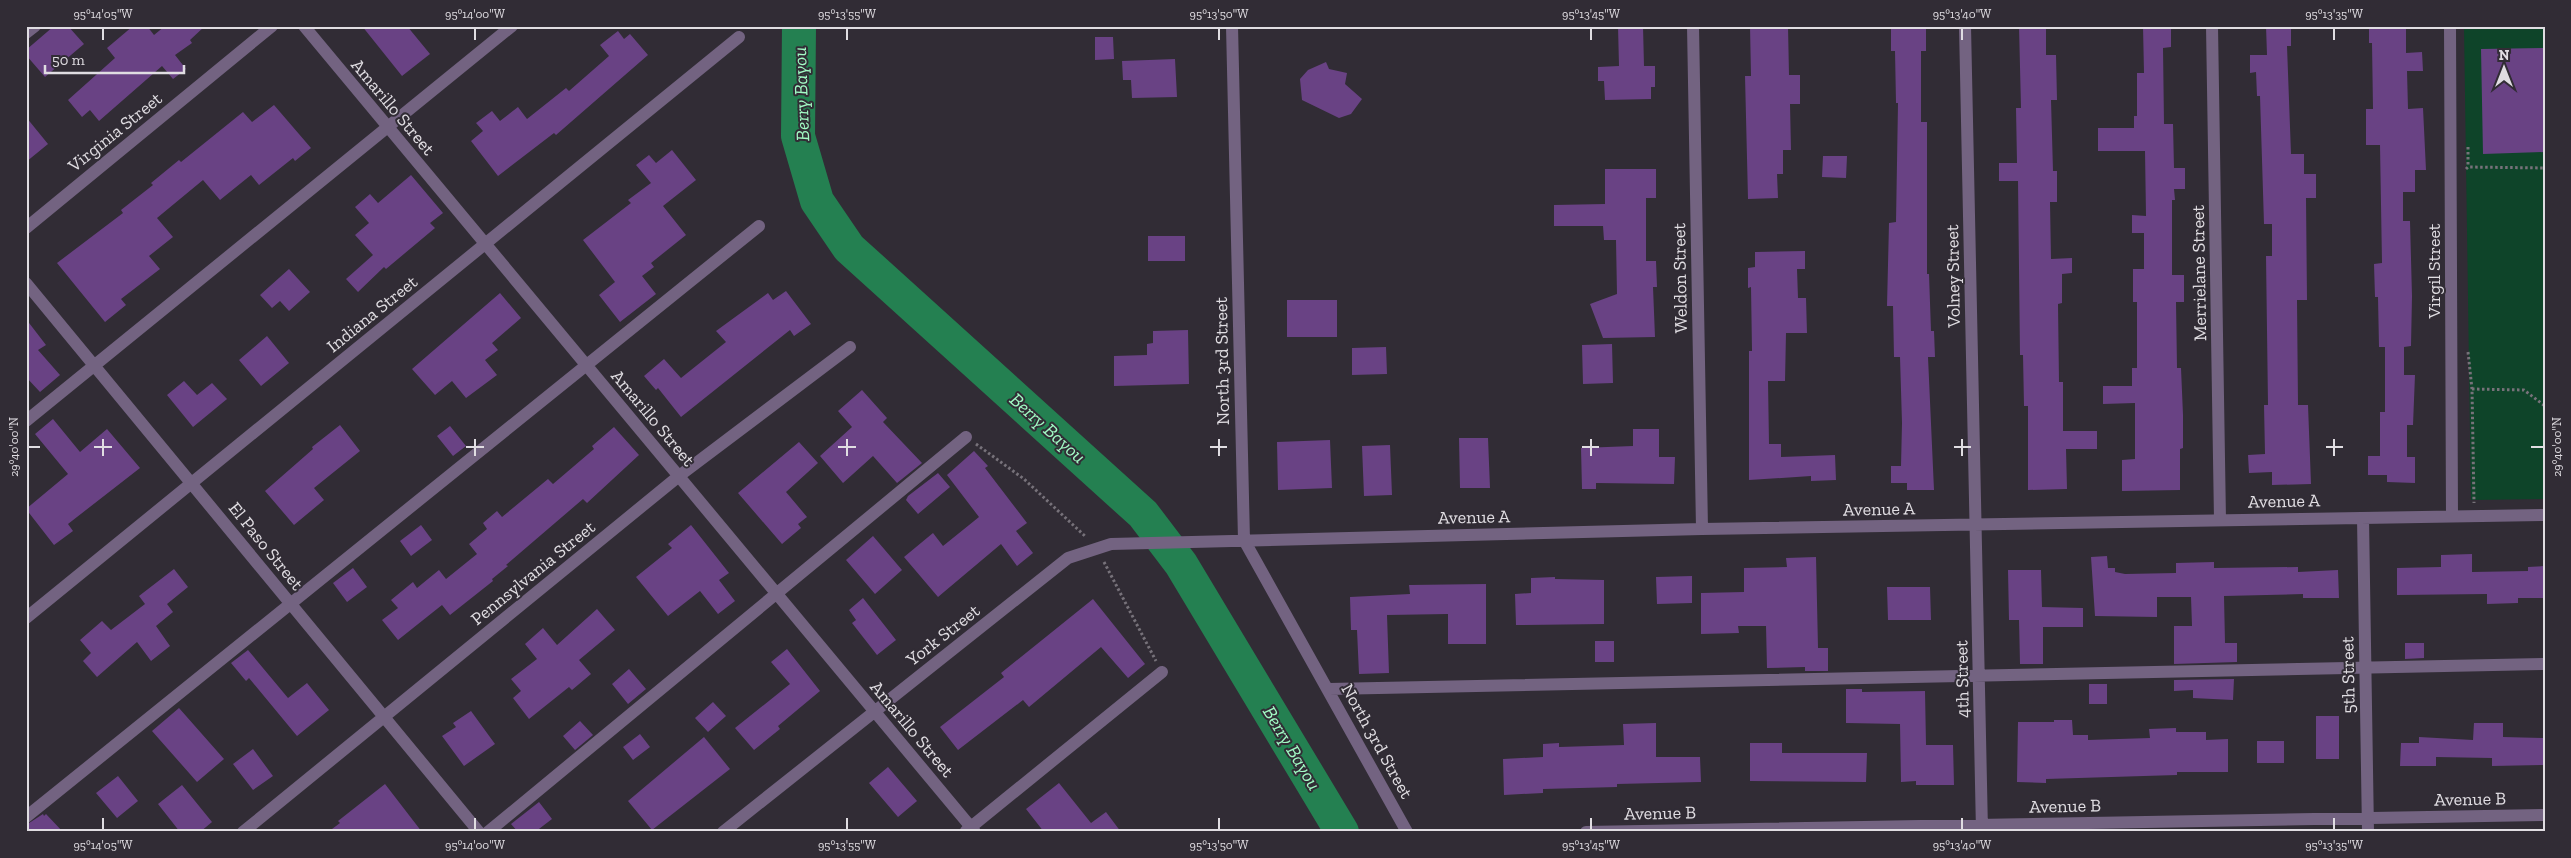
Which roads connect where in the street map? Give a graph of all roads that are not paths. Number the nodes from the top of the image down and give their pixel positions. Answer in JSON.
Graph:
{"nodes":[{"id":1,"x":35,"y":26,"type":"edge"},
{"id":2,"x":272,"y":26,"type":"edge"},
{"id":3,"x":304,"y":26,"type":"edge"},
{"id":4,"x":512,"y":26,"type":"edge"},
{"id":5,"x":1232,"y":26,"type":"edge"},
{"id":6,"x":1693,"y":26,"type":"edge"},
{"id":7,"x":1966,"y":26,"type":"edge"},
{"id":8,"x":2212,"y":26,"type":"edge"},
{"id":9,"x":2450,"y":26,"type":"edge"},
{"id":10,"x":26,"y":33,"type":"edge"},
{"id":11,"x":739,"y":37,"type":"dead end"},
{"id":12,"x":388,"y":128,"type":"junction"},
{"id":13,"x":759,"y":226,"type":"dead end"},
{"id":14,"x":26,"y":228,"type":"edge"},
{"id":15,"x":485,"y":244,"type":"junction"},
{"id":16,"x":26,"y":283,"type":"edge"},
{"id":17,"x":850,"y":347,"type":"dead end"},
{"id":18,"x":586,"y":365,"type":"junction"},
{"id":19,"x":95,"y":366,"type":"junction"},
{"id":20,"x":26,"y":421,"type":"edge"},
{"id":21,"x":966,"y":437,"type":"road end"},
{"id":22,"x":679,"y":476,"type":"junction"},
{"id":23,"x":192,"y":483,"type":"junction"},
{"id":24,"x":2545,"y":515,"type":"edge"},
{"id":25,"x":2452,"y":516,"type":"junction"},
{"id":26,"x":2363,"y":518,"type":"junction"},
{"id":27,"x":2220,"y":520,"type":"junction"},
{"id":28,"x":1976,"y":525,"type":"junction"},
{"id":29,"x":1702,"y":529,"type":"junction"},
{"id":30,"x":1244,"y":540,"type":"junction"},
{"id":31,"x":1214,"y":541,"type":"joint"},
{"id":32,"x":776,"y":594,"type":"junction"},
{"id":33,"x":291,"y":604,"type":"junction"},
{"id":34,"x":26,"y":618,"type":"edge"},
{"id":35,"x":2545,"y":664,"type":"edge"},
{"id":36,"x":2365,"y":668,"type":"junction"},
{"id":37,"x":1162,"y":672,"type":"road end"},
{"id":38,"x":1980,"y":677,"type":"junction"},
{"id":39,"x":1329,"y":689,"type":"junction"},
{"id":40,"x":874,"y":711,"type":"junction"},
{"id":41,"x":384,"y":717,"type":"junction"},
{"id":42,"x":2545,"y":815,"type":"edge"},
{"id":43,"x":26,"y":817,"type":"edge"},
{"id":44,"x":2368,"y":818,"type":"junction"},
{"id":45,"x":1982,"y":828,"type":"edge"},
{"id":46,"x":971,"y":830,"type":"edge"},
{"id":47,"x":243,"y":832,"type":"edge"},
{"id":48,"x":479,"y":832,"type":"edge"},
{"id":49,"x":488,"y":832,"type":"edge"},
{"id":50,"x":723,"y":832,"type":"edge"},
{"id":51,"x":1407,"y":832,"type":"edge"},
{"id":52,"x":1586,"y":832,"type":"edge"},
{"id":53,"x":2368,"y":832,"type":"edge"}],
"edges":[{"from":1,"to":10,"type":"street"},
{"from":2,"to":14,"type":"street","name":"Virginia Street"},
{"from":3,"to":12,"type":"street","name":"Amarillo Street"},
{"from":4,"to":12,"type":"street"},
{"from":5,"to":30,"type":"street","name":"North 3rd Street"},
{"from":6,"to":29,"type":"street","name":"Weldon Street"},
{"from":7,"to":28,"type":"street","name":"Volney Street"},
{"from":8,"to":27,"type":"street","name":"Merrielane Street"},
{"from":9,"to":25,"type":"street","name":"Virgil Street"},
{"from":11,"to":15,"type":"street","name":"Indiana Street"},
{"from":12,"to":15,"type":"street","name":"Amarillo Street"},
{"from":12,"to":19,"type":"street"},
{"from":13,"to":18,"type":"street"},
{"from":15,"to":18,"type":"street","name":"Amarillo Street"},
{"from":15,"to":23,"type":"street","name":"Indiana Street"},
{"from":16,"to":19,"type":"street","name":"El Paso Street"},
{"from":17,"to":22,"type":"street","name":"Pennsylvania Street"},
{"from":18,"to":22,"type":"street","name":"Amarillo Street"},
{"from":18,"to":33,"type":"street"},
{"from":19,"to":20,"type":"street"},
{"from":19,"to":23,"type":"street","name":"El Paso Street"},
{"from":21,"to":32,"type":"street"},
{"from":22,"to":32,"type":"street","name":"Amarillo Street"},
{"from":22,"to":41,"type":"street","name":"Pennsylvania Street"},
{"from":23,"to":33,"type":"street","name":"El Paso Street"},
{"from":23,"to":34,"type":"street","name":"Indiana Street"},
{"from":24,"to":25,"type":"street","name":"Avenue A"},
{"from":25,"to":26,"type":"street","name":"Avenue A"},
{"from":26,"to":27,"type":"street","name":"Avenue A"},
{"from":26,"to":36,"type":"street","name":"5th Street"},
{"from":27,"to":28,"type":"street","name":"Avenue A"},
{"from":28,"to":29,"type":"street","name":"Avenue A"},
{"from":28,"to":38,"type":"street","name":"4th Street"},
{"from":29,"to":30,"type":"street","name":"Avenue A"},
{"from":30,"to":31,"type":"street","name":"Avenue A"},
{"from":30,"to":39,"type":"street","name":"North 3rd Street"},
{"from":31,"to":40,"type":"street","name":"York Street"},
{"from":32,"to":40,"type":"street","name":"Amarillo Street"},
{"from":32,"to":49,"type":"street"},
{"from":33,"to":41,"type":"street","name":"El Paso Street"},
{"from":33,"to":43,"type":"street"},
{"from":35,"to":36,"type":"street"},
{"from":36,"to":38,"type":"street"},
{"from":36,"to":44,"type":"street","name":"5th Street"},
{"from":37,"to":46,"type":"street"},
{"from":38,"to":39,"type":"street"},
{"from":38,"to":45,"type":"street","name":"4th Street"},
{"from":39,"to":51,"type":"street","name":"North 3rd Street"},
{"from":40,"to":46,"type":"street","name":"Amarillo Street"},
{"from":40,"to":50,"type":"street","name":"York Street"},
{"from":41,"to":47,"type":"street","name":"Pennsylvania Street"},
{"from":41,"to":48,"type":"street","name":"El Paso Street"},
{"from":42,"to":44,"type":"street","name":"Avenue B"},
{"from":44,"to":45,"type":"street","name":"Avenue B"},
{"from":44,"to":53,"type":"street","name":"5th Street"},
{"from":45,"to":52,"type":"street","name":"Avenue B"}]}
